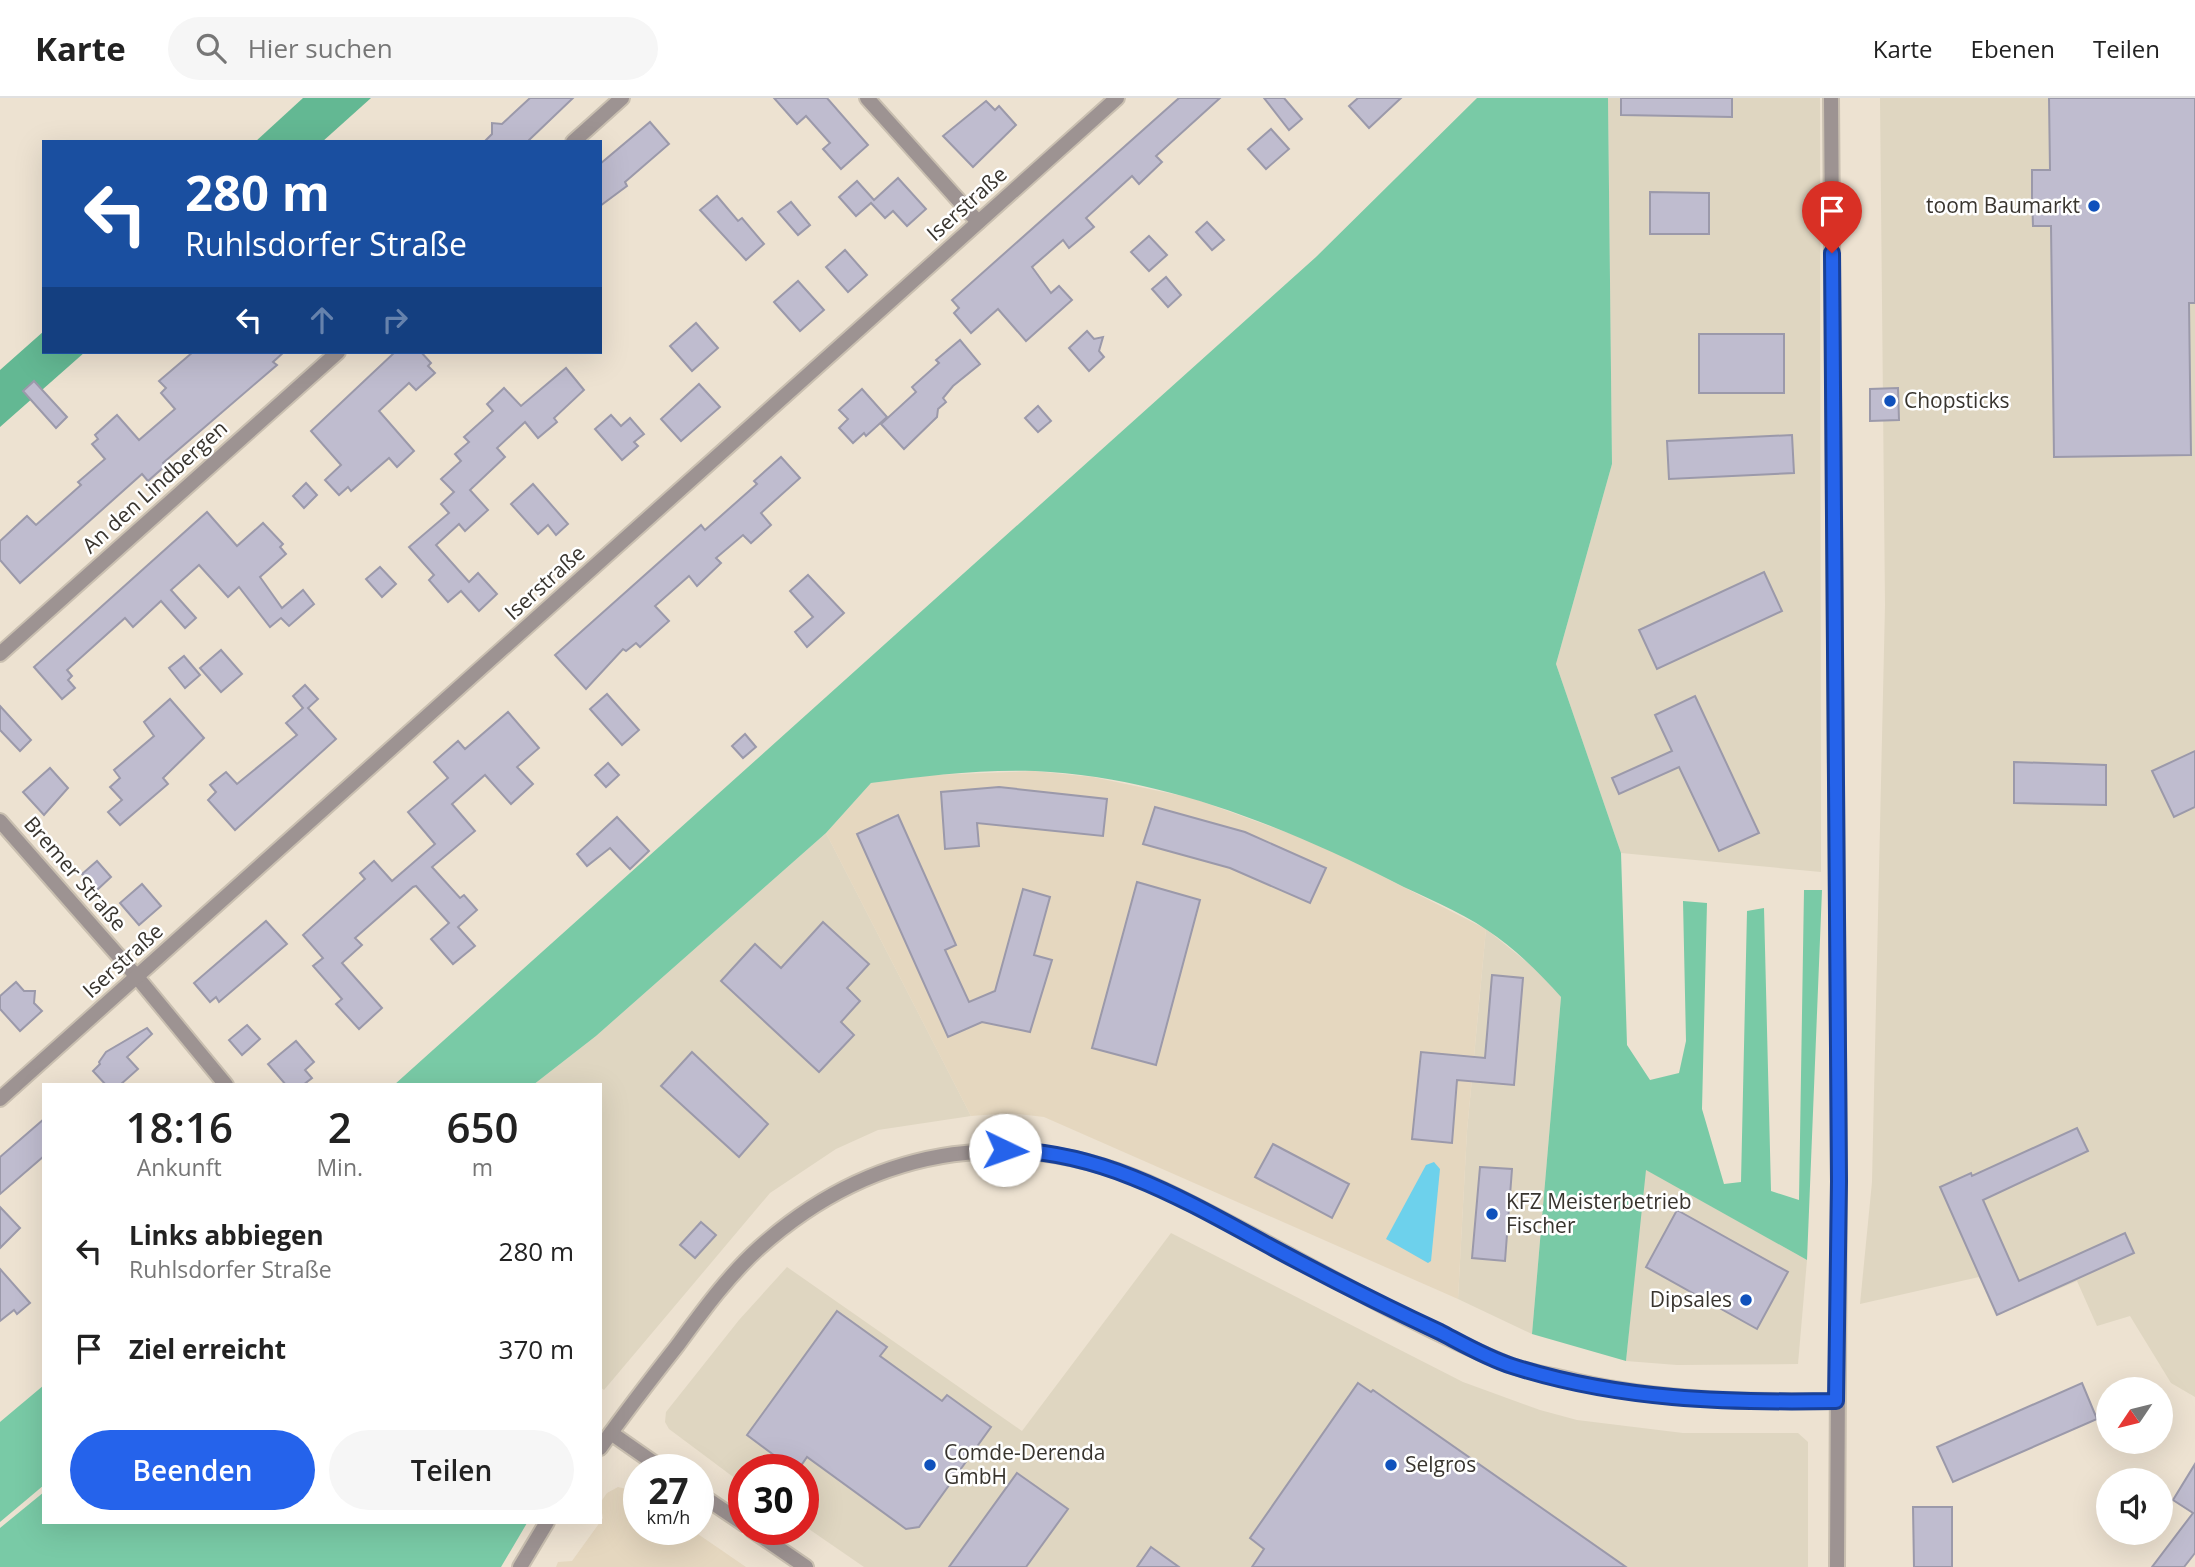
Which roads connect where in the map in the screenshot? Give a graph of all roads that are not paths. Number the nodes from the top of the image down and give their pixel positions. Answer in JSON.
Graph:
{"nodes":[{"id":1,"x":622,"y":98,"type":"edge"},
{"id":2,"x":867,"y":98,"type":"edge"},
{"id":3,"x":1117,"y":98,"type":"edge"},
{"id":4,"x":1831,"y":98,"type":"edge"},
{"id":5,"x":575,"y":140,"type":"edge"},
{"id":6,"x":978,"y":222,"type":"junction"},
{"id":7,"x":336,"y":354,"type":"edge"},
{"id":8,"x":0,"y":654,"type":"edge"},
{"id":9,"x":0,"y":821,"type":"edge"},
{"id":10,"x":137,"y":977,"type":"junction"},
{"id":11,"x":224,"y":1083,"type":"edge"},
{"id":12,"x":0,"y":1099,"type":"edge"},
{"id":13,"x":1836,"y":1401,"type":"junction"},
{"id":14,"x":611,"y":1433,"type":"junction"},
{"id":15,"x":602,"y":1445,"type":"edge"},
{"id":16,"x":641,"y":1454,"type":"edge"},
{"id":17,"x":546,"y":1524,"type":"edge"},
{"id":18,"x":774,"y":1545,"type":"edge"},
{"id":19,"x":520,"y":1567,"type":"edge"},
{"id":20,"x":806,"y":1567,"type":"edge"},
{"id":21,"x":1837,"y":1567,"type":"edge"}],
"edges":[{"from":1,"to":5,"type":"street"},
{"from":2,"to":6,"type":"street"},
{"from":3,"to":6,"type":"street","name":"Iserstraße"},
{"from":4,"to":13,"type":"street"},
{"from":6,"to":10,"type":"street","name":"Iserstraße"},
{"from":7,"to":8,"type":"street","name":"An den Lindbergen"},
{"from":9,"to":10,"type":"street","name":"Bremer Straße"},
{"from":10,"to":11,"type":"street","name":"Bremer Straße"},
{"from":10,"to":12,"type":"street","name":"Iserstraße"},
{"from":13,"to":14,"type":"street"},
{"from":13,"to":21,"type":"street"},
{"from":14,"to":15,"type":"street"},
{"from":14,"to":16,"type":"street"},
{"from":17,"to":19,"type":"street"},
{"from":18,"to":20,"type":"street"}]}
